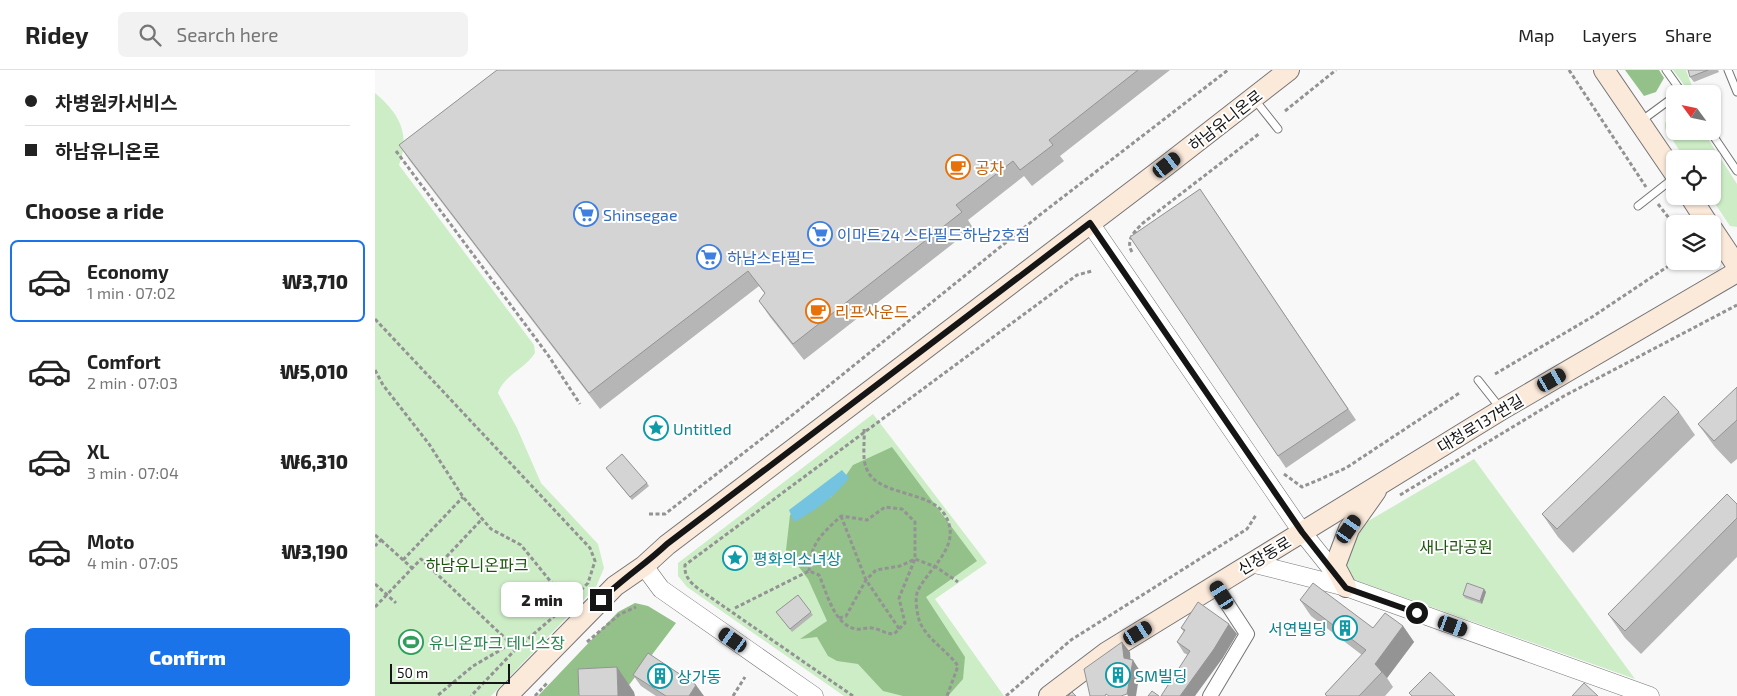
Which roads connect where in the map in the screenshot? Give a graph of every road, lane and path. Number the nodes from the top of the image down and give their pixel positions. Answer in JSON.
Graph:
{"nodes":[{"id":1,"x":1228,"y":70,"type":"edge"},
{"id":2,"x":1289,"y":70,"type":"edge"},
{"id":3,"x":1336,"y":70,"type":"edge"},
{"id":4,"x":1569,"y":70,"type":"edge"},
{"id":5,"x":1604,"y":70,"type":"edge"},
{"id":6,"x":1666,"y":70,"type":"edge"},
{"id":7,"x":1729,"y":70,"type":"edge"},
{"id":8,"x":1674,"y":85,"type":"edge"},
{"id":9,"x":1737,"y":92,"type":"edge"},
{"id":10,"x":1254,"y":98,"type":"junction"},
{"id":11,"x":1666,"y":103,"type":"edge"},
{"id":12,"x":1285,"y":111,"type":"dead end"},
{"id":13,"x":1639,"y":123,"type":"junction"},
{"id":14,"x":1278,"y":129,"type":"dead end"},
{"id":15,"x":1260,"y":133,"type":"dead end"},
{"id":16,"x":1716,"y":140,"type":"edge"},
{"id":17,"x":396,"y":151,"type":"dead end"},
{"id":18,"x":1666,"y":163,"type":"edge"},
{"id":19,"x":1737,"y":170,"type":"edge"},
{"id":20,"x":1641,"y":179,"type":"dead end"},
{"id":21,"x":1666,"y":183,"type":"edge"},
{"id":22,"x":1638,"y":206,"type":"dead end"},
{"id":23,"x":1663,"y":210,"type":"dead end"},
{"id":24,"x":1667,"y":215,"type":"edge"},
{"id":25,"x":1090,"y":223,"type":"junction"},
{"id":26,"x":1131,"y":235,"type":"edge"},
{"id":27,"x":1721,"y":242,"type":"edge"},
{"id":28,"x":1737,"y":266,"type":"edge"},
{"id":29,"x":1666,"y":268,"type":"edge"},
{"id":30,"x":1092,"y":271,"type":"dead end"},
{"id":31,"x":1737,"y":272,"type":"edge"},
{"id":32,"x":1737,"y":305,"type":"edge"},
{"id":33,"x":375,"y":319,"type":"edge"},
{"id":34,"x":375,"y":370,"type":"edge"},
{"id":35,"x":1495,"y":374,"type":"dead end"},
{"id":36,"x":1478,"y":380,"type":"dead end"},
{"id":37,"x":1461,"y":392,"type":"dead end"},
{"id":38,"x":580,"y":404,"type":"edge"},
{"id":39,"x":1501,"y":410,"type":"junction"},
{"id":40,"x":864,"y":429,"type":"dead end"},
{"id":41,"x":1294,"y":482,"type":"dead end"},
{"id":42,"x":1383,"y":482,"type":"junction"},
{"id":43,"x":463,"y":497,"type":"junction"},
{"id":44,"x":1397,"y":497,"type":"dead end"},
{"id":45,"x":649,"y":514,"type":"dead end"},
{"id":46,"x":1256,"y":515,"type":"dead end"},
{"id":47,"x":841,"y":516,"type":"junction"},
{"id":48,"x":482,"y":519,"type":"junction"},
{"id":49,"x":1302,"y":532,"type":"junction"},
{"id":50,"x":375,"y":535,"type":"edge"},
{"id":51,"x":381,"y":540,"type":"junction"},
{"id":52,"x":375,"y":546,"type":"edge"},
{"id":53,"x":915,"y":559,"type":"junction"},
{"id":54,"x":403,"y":560,"type":"junction"},
{"id":55,"x":1251,"y":563,"type":"junction"},
{"id":56,"x":644,"y":566,"type":"junction"},
{"id":57,"x":936,"y":567,"type":"junction"},
{"id":58,"x":412,"y":568,"type":"junction"},
{"id":59,"x":433,"y":571,"type":"junction"},
{"id":60,"x":809,"y":571,"type":"junction"},
{"id":61,"x":866,"y":580,"type":"junction"},
{"id":62,"x":958,"y":582,"type":"dead end"},
{"id":63,"x":375,"y":584,"type":"edge"},
{"id":64,"x":1215,"y":585,"type":"junction"},
{"id":65,"x":1346,"y":588,"type":"junction"},
{"id":66,"x":387,"y":595,"type":"junction"},
{"id":67,"x":396,"y":603,"type":"dead end"},
{"id":68,"x":568,"y":603,"type":"junction"},
{"id":69,"x":375,"y":607,"type":"edge"},
{"id":70,"x":635,"y":607,"type":"dead end"},
{"id":71,"x":735,"y":608,"type":"dead end"},
{"id":72,"x":839,"y":618,"type":"junction"},
{"id":73,"x":900,"y":630,"type":"junction"},
{"id":74,"x":579,"y":648,"type":"dead end"},
{"id":75,"x":554,"y":676,"type":"dead end"},
{"id":76,"x":745,"y":677,"type":"dead end"},
{"id":77,"x":437,"y":696,"type":"edge"},
{"id":78,"x":471,"y":696,"type":"edge"},
{"id":79,"x":507,"y":696,"type":"edge"},
{"id":80,"x":535,"y":696,"type":"edge"},
{"id":81,"x":733,"y":696,"type":"edge"},
{"id":82,"x":814,"y":696,"type":"edge"},
{"id":83,"x":853,"y":696,"type":"edge"},
{"id":84,"x":947,"y":696,"type":"edge"},
{"id":85,"x":1006,"y":696,"type":"edge"},
{"id":86,"x":1049,"y":696,"type":"edge"},
{"id":87,"x":1210,"y":696,"type":"edge"},
{"id":88,"x":1650,"y":696,"type":"edge"}],
"edges":[{"from":1,"to":45,"type":"path"},
{"from":2,"to":10,"type":"main road","name":"하남유니온로"},
{"from":3,"to":12,"type":"path"},
{"from":4,"to":20,"type":"path"},
{"from":5,"to":13,"type":"main road"},
{"from":6,"to":8,"type":"lane"},
{"from":7,"to":9,"type":"lane"},
{"from":10,"to":14,"type":"lane"},
{"from":10,"to":25,"type":"main road","name":"하남유니온로"},
{"from":11,"to":13,"type":"lane"},
{"from":13,"to":18,"type":"main road"},
{"from":15,"to":26,"type":"path"},
{"from":16,"to":19,"type":"lane"},
{"from":17,"to":38,"type":"path"},
{"from":21,"to":22,"type":"lane"},
{"from":23,"to":24,"type":"path"},
{"from":25,"to":49,"type":"street"},
{"from":25,"to":56,"type":"main road","name":"하남유니온로"},
{"from":27,"to":28,"type":"main road"},
{"from":29,"to":35,"type":"path"},
{"from":30,"to":83,"type":"path"},
{"from":31,"to":39,"type":"main road","name":"대청로137번길"},
{"from":32,"to":44,"type":"path"},
{"from":33,"to":68,"type":"path"},
{"from":34,"to":43,"type":"path"},
{"from":36,"to":39,"type":"lane"},
{"from":37,"to":41,"type":"path"},
{"from":39,"to":42,"type":"main road","name":"대청로137번길"},
{"from":40,"to":57,"type":"path"},
{"from":42,"to":49,"type":"main road","name":"대청로137번길"},
{"from":42,"to":65,"type":"main road"},
{"from":43,"to":48,"type":"path"},
{"from":43,"to":54,"type":"path"},
{"from":46,"to":85,"type":"path"},
{"from":47,"to":53,"type":"path"},
{"from":47,"to":60,"type":"path"},
{"from":47,"to":61,"type":"path"},
{"from":48,"to":59,"type":"path"},
{"from":48,"to":68,"type":"path"},
{"from":49,"to":55,"type":"main road","name":"신장동로"},
{"from":49,"to":65,"type":"street","name":"신장동로"},
{"from":50,"to":51,"type":"path"},
{"from":51,"to":52,"type":"path"},
{"from":51,"to":54,"type":"path"},
{"from":53,"to":57,"type":"path"},
{"from":53,"to":61,"type":"path"},
{"from":53,"to":73,"type":"path"},
{"from":54,"to":58,"type":"path"},
{"from":55,"to":64,"type":"main road","name":"신장동로"},
{"from":55,"to":65,"type":"street"},
{"from":56,"to":79,"type":"main road","name":"하남유니온로"},
{"from":56,"to":82,"type":"street"},
{"from":57,"to":62,"type":"path"},
{"from":57,"to":84,"type":"path"},
{"from":58,"to":59,"type":"path"},
{"from":58,"to":66,"type":"path"},
{"from":59,"to":77,"type":"path"},
{"from":60,"to":71,"type":"path"},
{"from":60,"to":72,"type":"path"},
{"from":61,"to":72,"type":"path"},
{"from":61,"to":73,"type":"path"},
{"from":63,"to":66,"type":"path"},
{"from":64,"to":86,"type":"main road","name":"신장동로"},
{"from":64,"to":87,"type":"street"},
{"from":65,"to":88,"type":"street"},
{"from":66,"to":67,"type":"path"},
{"from":66,"to":69,"type":"path"},
{"from":68,"to":78,"type":"path"},
{"from":70,"to":74,"type":"path"},
{"from":72,"to":73,"type":"path"},
{"from":75,"to":80,"type":"path"},
{"from":76,"to":81,"type":"path"}]}
